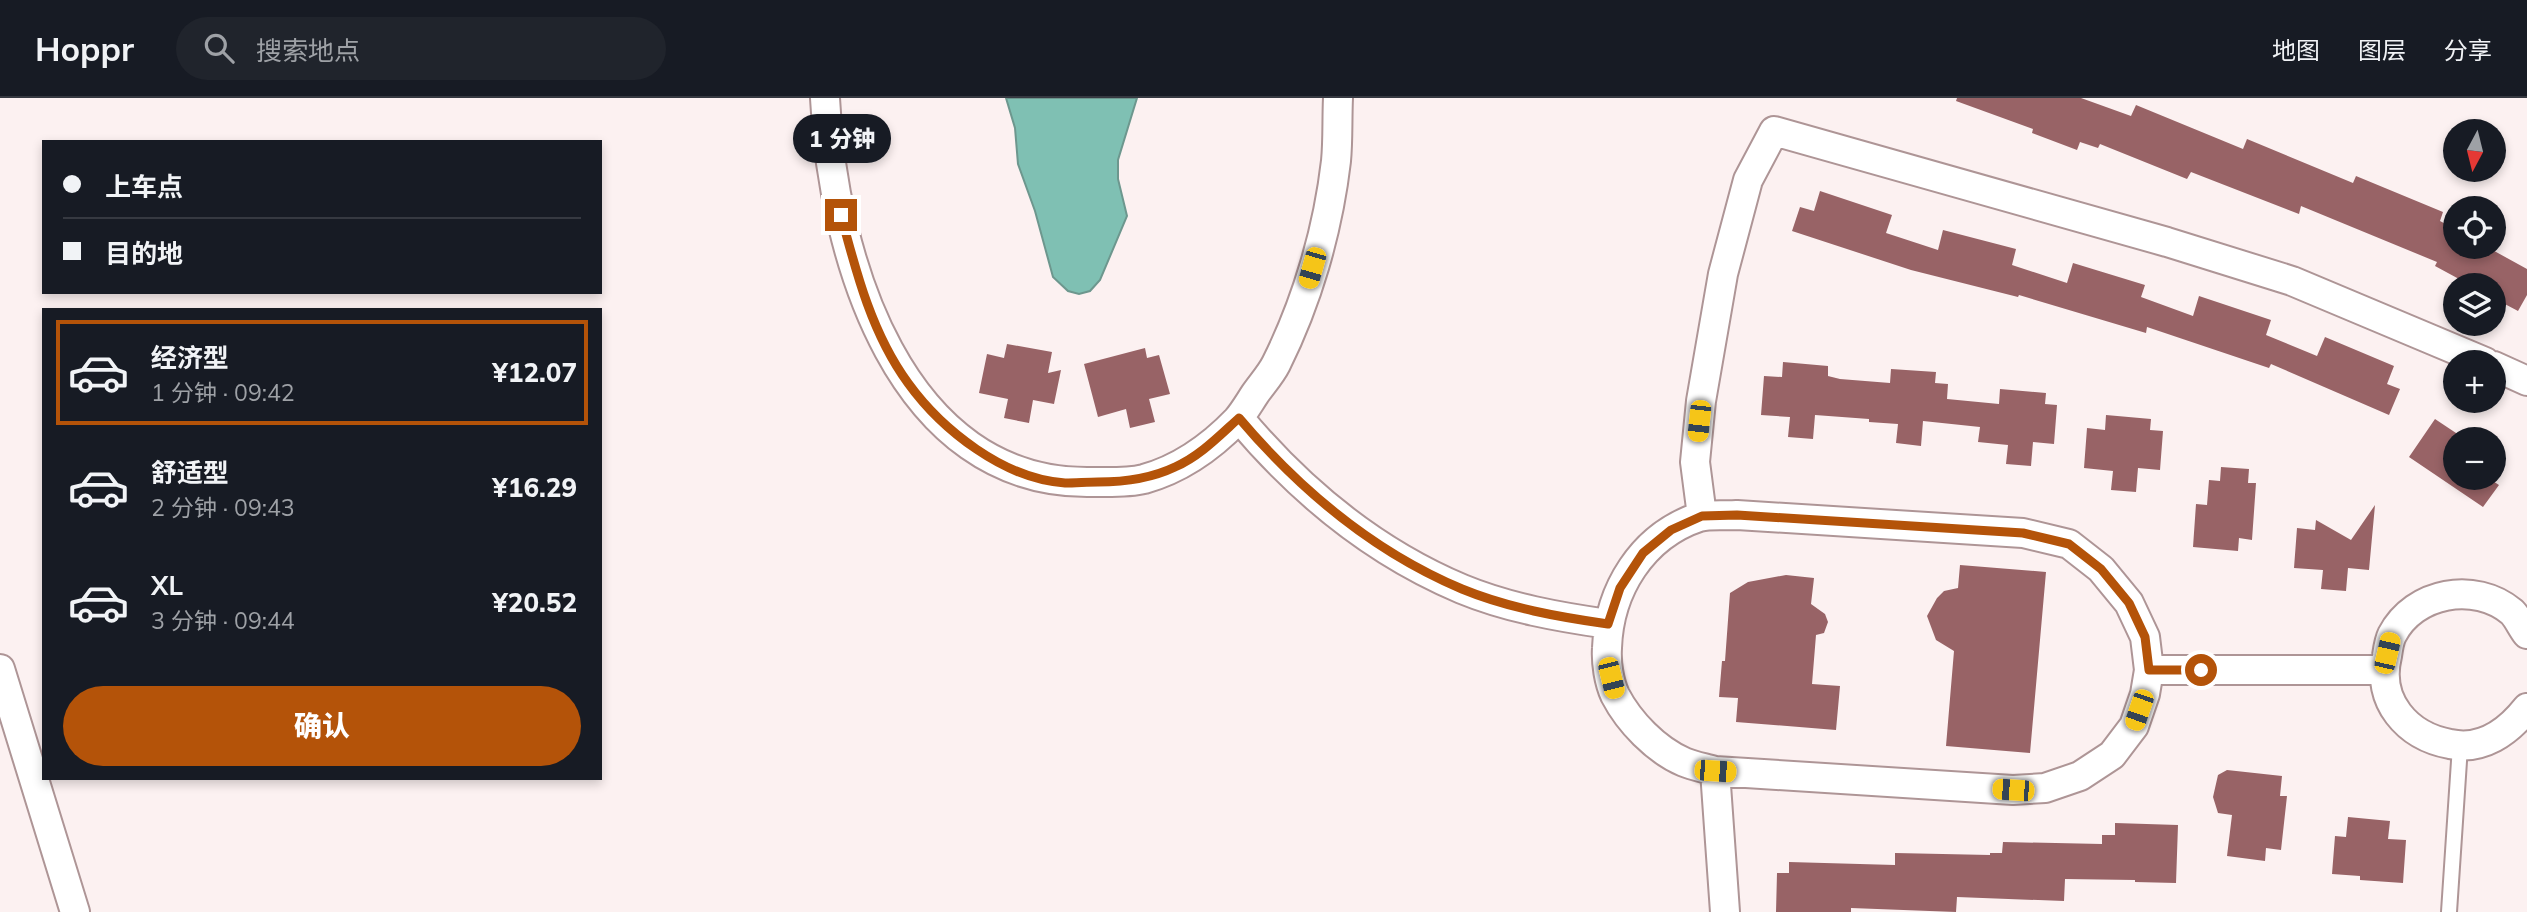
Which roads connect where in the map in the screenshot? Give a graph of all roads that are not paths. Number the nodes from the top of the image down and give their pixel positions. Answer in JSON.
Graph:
{"nodes":[{"id":1,"x":825,"y":98,"type":"edge"},
{"id":2,"x":1338,"y":98,"type":"edge"},
{"id":3,"x":2456,"y":350,"type":"edge"},
{"id":4,"x":2506,"y":371,"type":"edge"},
{"id":5,"x":2527,"y":381,"type":"edge"},
{"id":6,"x":1239,"y":418,"type":"junction"},
{"id":7,"x":1702,"y":516,"type":"junction"},
{"id":8,"x":1608,"y":624,"type":"junction"},
{"id":9,"x":2527,"y":634,"type":"edge"},
{"id":10,"x":0,"y":669,"type":"edge"},
{"id":11,"x":2149,"y":670,"type":"junction"},
{"id":12,"x":2383,"y":670,"type":"junction"},
{"id":13,"x":2527,"y":708,"type":"edge"},
{"id":14,"x":2460,"y":746,"type":"junction"},
{"id":15,"x":1715,"y":771,"type":"junction"},
{"id":16,"x":75,"y":912,"type":"edge"},
{"id":17,"x":1725,"y":912,"type":"edge"},
{"id":18,"x":2449,"y":912,"type":"edge"}],
"edges":[{"from":1,"to":6,"type":"street"},
{"from":2,"to":6,"type":"street"},
{"from":3,"to":7,"type":"street"},
{"from":4,"to":5,"type":"street"},
{"from":6,"to":8,"type":"street"},
{"from":7,"to":8,"type":"street"},
{"from":7,"to":11,"type":"street"},
{"from":8,"to":15,"type":"street"},
{"from":9,"to":12,"type":"street"},
{"from":10,"to":16,"type":"street"},
{"from":11,"to":12,"type":"street"},
{"from":11,"to":15,"type":"street"},
{"from":12,"to":14,"type":"street"},
{"from":13,"to":14,"type":"street"},
{"from":14,"to":18,"type":"lane"},
{"from":15,"to":17,"type":"street"}]}
